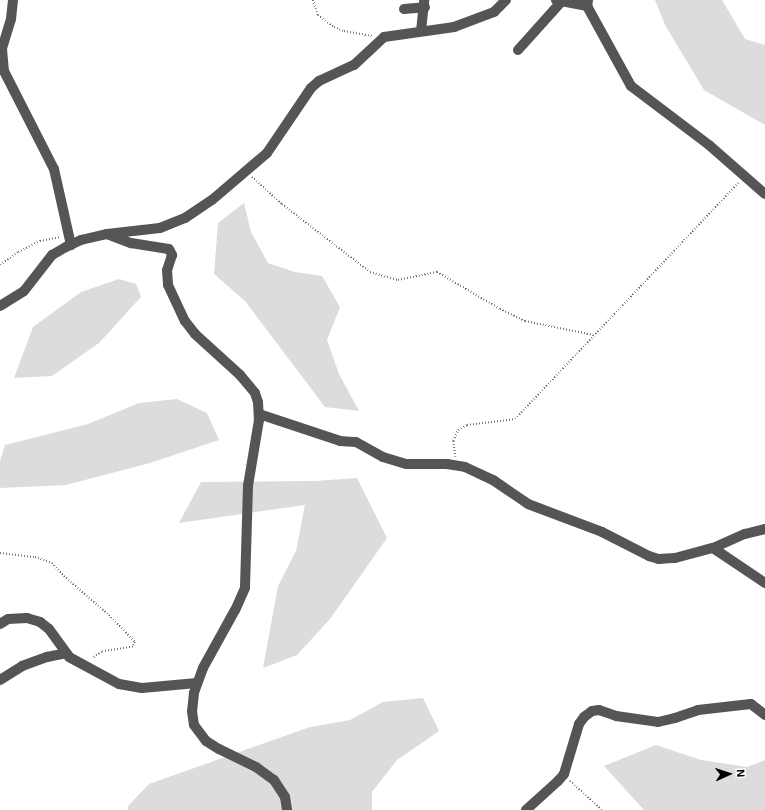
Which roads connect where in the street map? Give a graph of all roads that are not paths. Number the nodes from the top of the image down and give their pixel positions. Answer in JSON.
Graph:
{"nodes":[{"id":1,"x":13,"y":0,"type":"edge"},
{"id":2,"x":506,"y":0,"type":"edge"},
{"id":3,"x":558,"y":1,"type":"edge"},
{"id":4,"x":424,"y":3,"type":"edge"},
{"id":5,"x":588,"y":3,"type":"edge"},
{"id":6,"x":404,"y":9,"type":"dead end"},
{"id":7,"x":421,"y":31,"type":"junction"},
{"id":8,"x":518,"y":50,"type":"dead end"},
{"id":9,"x":765,"y":194,"type":"edge"},
{"id":10,"x":107,"y":234,"type":"junction"},
{"id":11,"x":70,"y":240,"type":"junction"},
{"id":12,"x":0,"y":306,"type":"edge"},
{"id":13,"x":258,"y":414,"type":"junction"},
{"id":14,"x":765,"y":529,"type":"edge"},
{"id":15,"x":713,"y":548,"type":"junction"},
{"id":16,"x":765,"y":583,"type":"edge"},
{"id":17,"x":0,"y":624,"type":"edge"},
{"id":18,"x":67,"y":653,"type":"junction"},
{"id":19,"x":0,"y":680,"type":"edge"},
{"id":20,"x":197,"y":683,"type":"junction"},
{"id":21,"x":765,"y":715,"type":"edge"},
{"id":22,"x":287,"y":810,"type":"edge"},
{"id":23,"x":526,"y":810,"type":"edge"}],
"edges":[{"from":1,"to":11,"type":"street"},
{"from":2,"to":7,"type":"street"},
{"from":3,"to":5,"type":"street"},
{"from":3,"to":8,"type":"street"},
{"from":4,"to":6,"type":"street"},
{"from":4,"to":7,"type":"street"},
{"from":5,"to":9,"type":"street"},
{"from":7,"to":10,"type":"street"},
{"from":10,"to":11,"type":"street"},
{"from":10,"to":13,"type":"street"},
{"from":11,"to":12,"type":"street"},
{"from":13,"to":15,"type":"street"},
{"from":13,"to":20,"type":"street"},
{"from":14,"to":15,"type":"street"},
{"from":15,"to":16,"type":"street"},
{"from":17,"to":18,"type":"street"},
{"from":18,"to":19,"type":"street"},
{"from":18,"to":20,"type":"street"},
{"from":20,"to":22,"type":"street"},
{"from":21,"to":23,"type":"street"}]}
